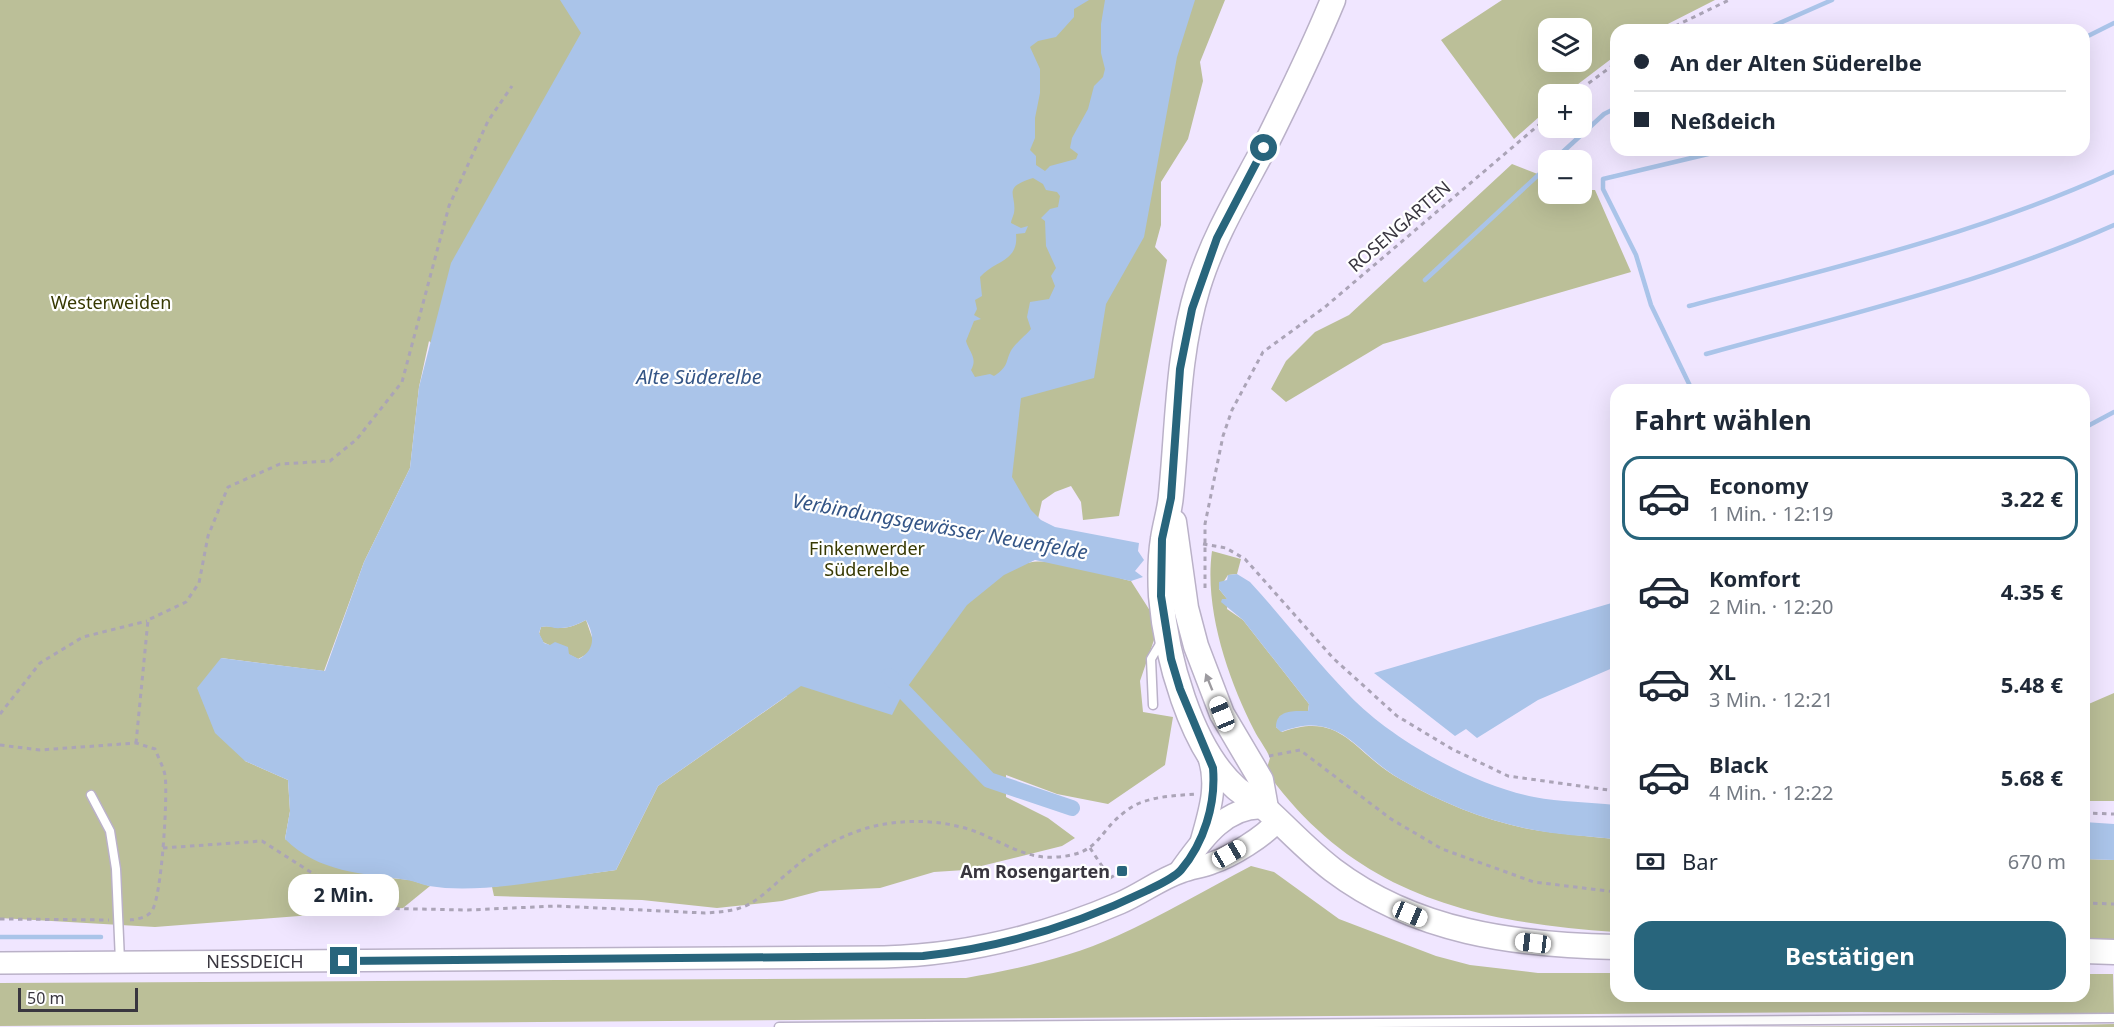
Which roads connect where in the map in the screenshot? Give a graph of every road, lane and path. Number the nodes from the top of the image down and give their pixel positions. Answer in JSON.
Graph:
{"nodes":[{"id":1,"x":1333,"y":0,"type":"edge"},
{"id":2,"x":1729,"y":0,"type":"edge"},
{"id":3,"x":1679,"y":24,"type":"edge"},
{"id":4,"x":1610,"y":67,"type":"edge"},
{"id":5,"x":1588,"y":84,"type":"edge"},
{"id":6,"x":512,"y":86,"type":"dead end"},
{"id":7,"x":1538,"y":126,"type":"edge"},
{"id":8,"x":1203,"y":544,"type":"junction"},
{"id":9,"x":1205,"y":590,"type":"dead end"},
{"id":10,"x":148,"y":620,"type":"junction"},
{"id":11,"x":1180,"y":633,"type":"junction"},
{"id":12,"x":1153,"y":705,"type":"dead end"},
{"id":13,"x":0,"y":714,"type":"edge"},
{"id":14,"x":136,"y":743,"type":"junction"},
{"id":15,"x":0,"y":746,"type":"edge"},
{"id":16,"x":1204,"y":747,"type":"junction"},
{"id":17,"x":1264,"y":761,"type":"dead end"},
{"id":18,"x":1610,"y":790,"type":"edge"},
{"id":19,"x":91,"y":795,"type":"dead end"},
{"id":20,"x":1212,"y":795,"type":"junction"},
{"id":21,"x":2090,"y":813,"type":"edge"},
{"id":22,"x":2114,"y":814,"type":"edge"},
{"id":23,"x":1272,"y":815,"type":"junction"},
{"id":24,"x":1201,"y":842,"type":"junction"},
{"id":25,"x":163,"y":848,"type":"junction"},
{"id":26,"x":1090,"y":848,"type":"junction"},
{"id":27,"x":1122,"y":871,"type":"dead end"},
{"id":28,"x":1179,"y":872,"type":"junction"},
{"id":29,"x":1610,"y":891,"type":"edge"},
{"id":30,"x":2090,"y":903,"type":"edge"},
{"id":31,"x":2114,"y":904,"type":"edge"},
{"id":32,"x":0,"y":919,"type":"edge"},
{"id":33,"x":118,"y":920,"type":"junction"},
{"id":34,"x":1610,"y":947,"type":"edge"},
{"id":35,"x":2090,"y":951,"type":"edge"},
{"id":36,"x":2114,"y":952,"type":"edge"},
{"id":37,"x":0,"y":963,"type":"edge"},
{"id":38,"x":120,"y":963,"type":"junction"},
{"id":39,"x":2114,"y":1018,"type":"edge"},
{"id":40,"x":779,"y":1027,"type":"edge"}],
"edges":[{"from":1,"to":11,"type":"main road"},
{"from":2,"to":3,"type":"path"},
{"from":4,"to":5,"type":"path"},
{"from":6,"to":10,"type":"path"},
{"from":7,"to":8,"type":"path","name":"ROSENGARTEN"},
{"from":8,"to":9,"type":"path"},
{"from":8,"to":18,"type":"path"},
{"from":10,"to":13,"type":"path"},
{"from":10,"to":14,"type":"path"},
{"from":11,"to":12,"type":"lane"},
{"from":11,"to":16,"type":"main road"},
{"from":23,"to":11,"type":"main road","one_way":true},
{"from":14,"to":15,"type":"path"},
{"from":14,"to":25,"type":"path"},
{"from":16,"to":20,"type":"street"},
{"from":16,"to":23,"type":"main road"},
{"from":17,"to":29,"type":"path"},
{"from":19,"to":33,"type":"lane"},
{"from":20,"to":24,"type":"street"},
{"from":20,"to":26,"type":"path"},
{"from":21,"to":22,"type":"path"},
{"from":23,"to":24,"type":"street","name":"NESSDEICH"},
{"from":23,"to":28,"type":"street","name":"NESSDEICH"},
{"from":23,"to":34,"type":"main road"},
{"from":24,"to":28,"type":"street","name":"NESSDEICH"},
{"from":25,"to":26,"type":"path"},
{"from":25,"to":33,"type":"path"},
{"from":26,"to":27,"type":"path"},
{"from":28,"to":38,"type":"street","name":"NESSDEICH"},
{"from":30,"to":31,"type":"path"},
{"from":32,"to":33,"type":"path"},
{"from":33,"to":38,"type":"lane"},
{"from":35,"to":36,"type":"main road"},
{"from":37,"to":38,"type":"street","name":"NESSDEICH"},
{"from":39,"to":40,"type":"lane"}]}
